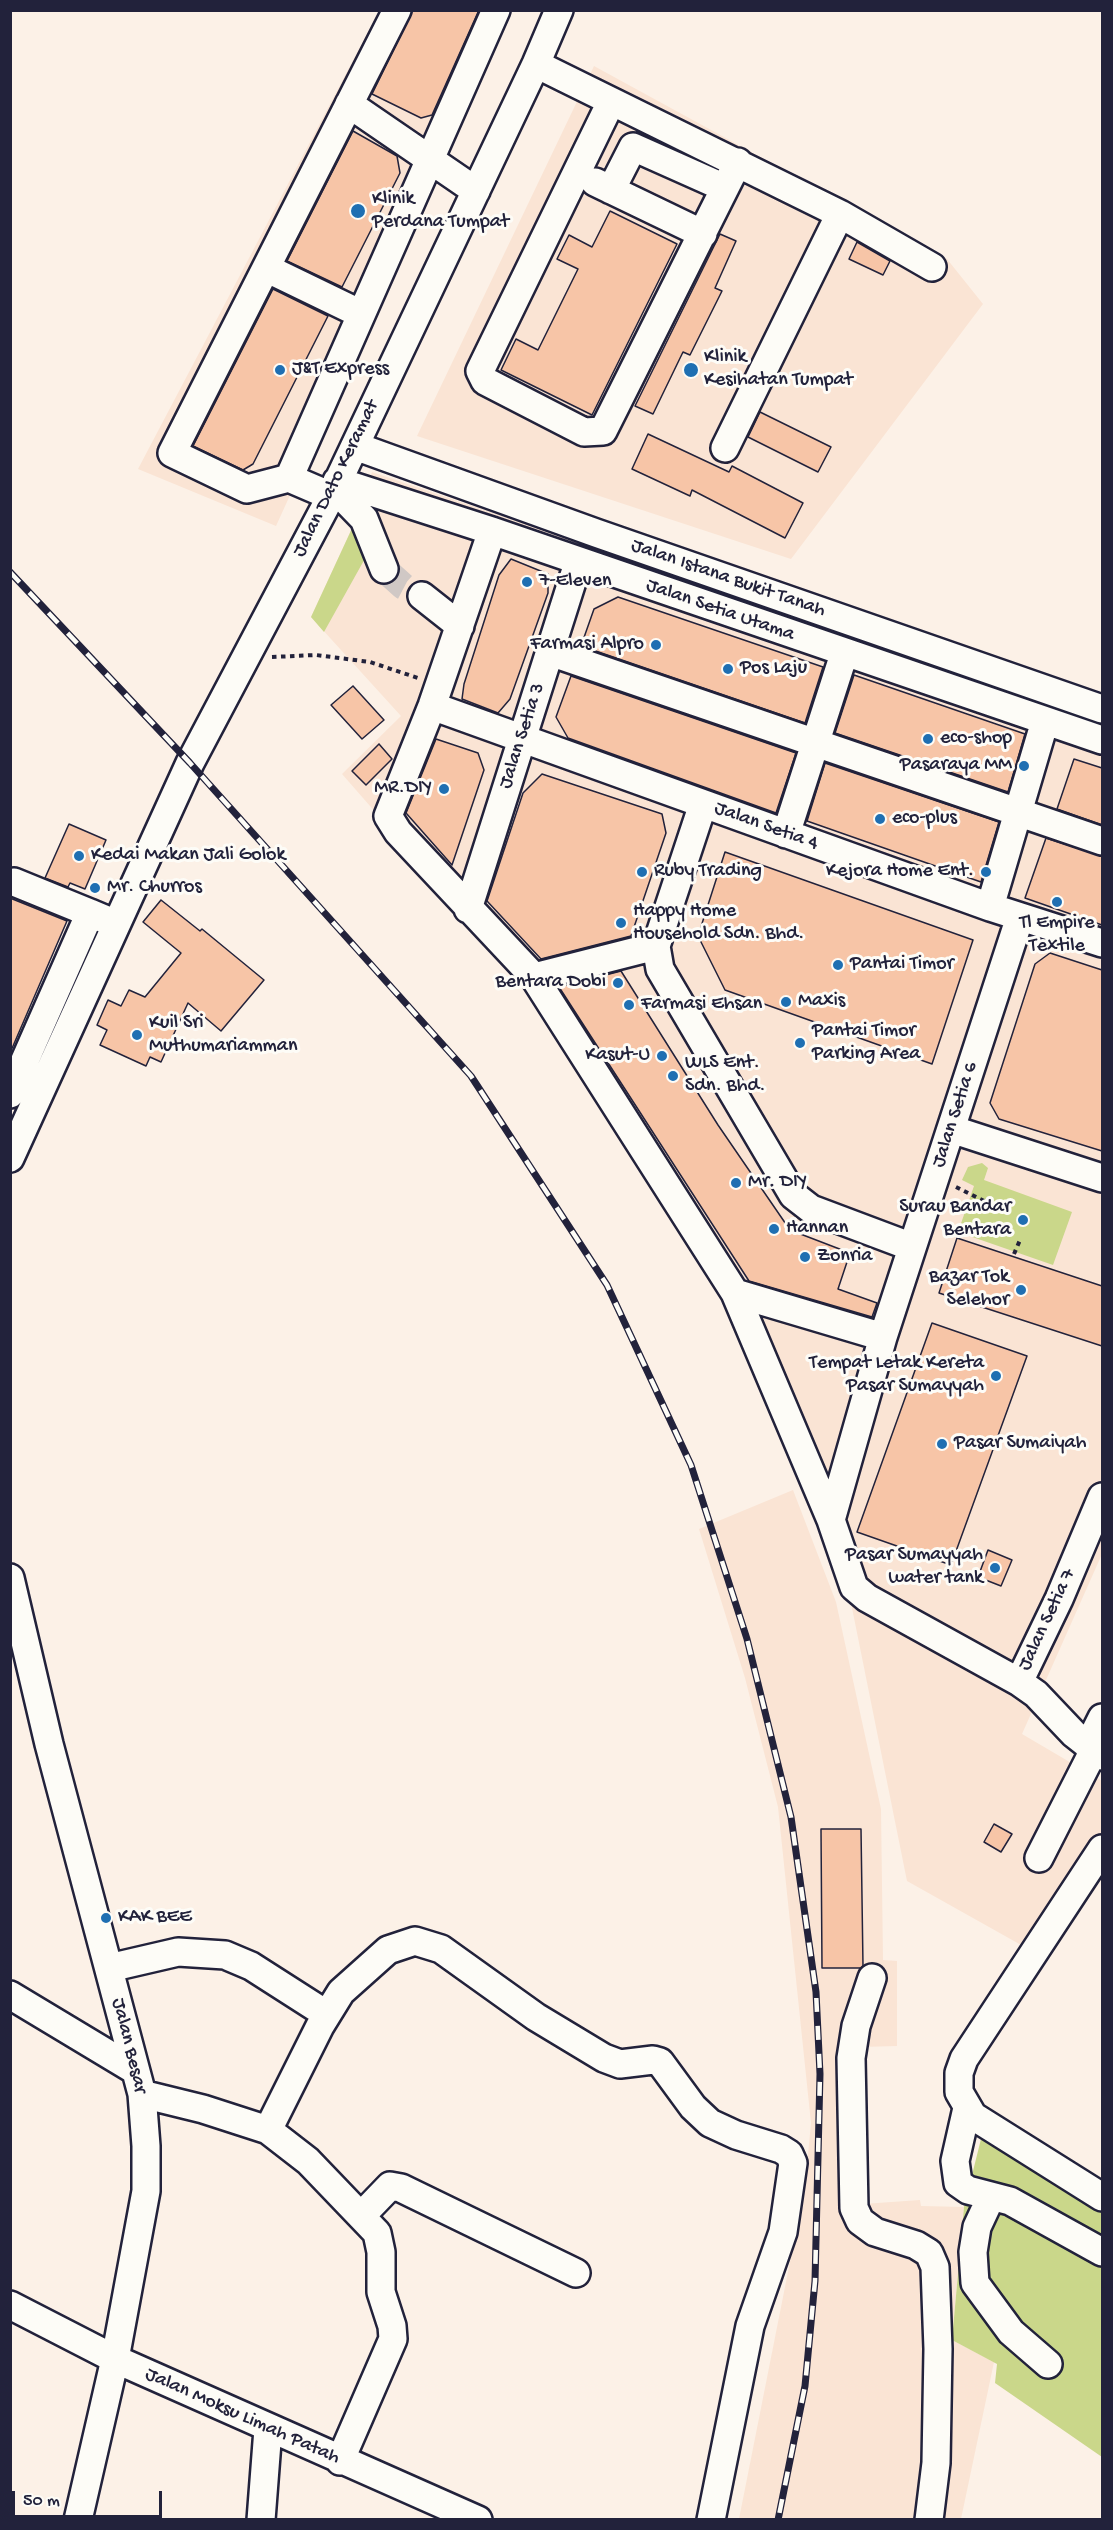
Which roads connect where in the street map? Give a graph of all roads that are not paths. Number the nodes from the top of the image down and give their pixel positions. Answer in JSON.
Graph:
{"nodes":[{"id":1,"x":398,"y":10,"type":"edge"},
{"id":2,"x":496,"y":10,"type":"edge"},
{"id":3,"x":559,"y":10,"type":"edge"},
{"id":4,"x":536,"y":64,"type":"junction"},
{"id":5,"x":611,"y":102,"type":"junction"},
{"id":6,"x":349,"y":104,"type":"junction"},
{"id":7,"x":431,"y":160,"type":"junction"},
{"id":8,"x":738,"y":162,"type":"junction"},
{"id":9,"x":578,"y":174,"type":"junction"},
{"id":10,"x":725,"y":188,"type":"junction"},
{"id":11,"x":611,"y":190,"type":"junction"},
{"id":12,"x":476,"y":191,"type":"junction"},
{"id":13,"x":840,"y":214,"type":"junction"},
{"id":14,"x":703,"y":234,"type":"junction"},
{"id":15,"x":932,"y":267,"type":"dead end"},
{"id":16,"x":266,"y":268,"type":"junction"},
{"id":17,"x":361,"y":314,"type":"junction"},
{"id":18,"x":354,"y":446,"type":"junction"},
{"id":19,"x":725,"y":448,"type":"dead end"},
{"id":20,"x":288,"y":478,"type":"junction"},
{"id":21,"x":334,"y":489,"type":"junction"},
{"id":22,"x":492,"y":531,"type":"junction"},
{"id":23,"x":578,"y":563,"type":"junction"},
{"id":24,"x":384,"y":569,"type":"tunnel mouth"},
{"id":25,"x":422,"y":596,"type":"tunnel mouth"},
{"id":26,"x":460,"y":626,"type":"junction"},
{"id":27,"x":550,"y":652,"type":"junction"},
{"id":28,"x":844,"y":654,"type":"junction"},
{"id":29,"x":435,"y":696,"type":"junction"},
{"id":30,"x":1102,"y":709,"type":"edge"},
{"id":31,"x":1045,"y":721,"type":"junction"},
{"id":32,"x":522,"y":739,"type":"junction"},
{"id":33,"x":1102,"y":740,"type":"edge"},
{"id":34,"x":815,"y":744,"type":"junction"},
{"id":35,"x":703,"y":804,"type":"junction"},
{"id":36,"x":1017,"y":812,"type":"junction"},
{"id":37,"x":786,"y":834,"type":"junction"},
{"id":38,"x":1102,"y":841,"type":"edge"},
{"id":39,"x":14,"y":882,"type":"dead end"},
{"id":40,"x":990,"y":907,"type":"junction"},
{"id":41,"x":468,"y":909,"type":"junction"},
{"id":42,"x":90,"y":913,"type":"junction"},
{"id":43,"x":1020,"y":917,"type":"junction"},
{"id":44,"x":116,"y":924,"type":"junction"},
{"id":45,"x":1102,"y":943,"type":"edge"},
{"id":46,"x":656,"y":946,"type":"junction"},
{"id":47,"x":534,"y":977,"type":"junction"},
{"id":48,"x":10,"y":1095,"type":"edge"},
{"id":49,"x":21,"y":1108,"type":"edge"},
{"id":50,"x":951,"y":1129,"type":"junction"},
{"id":51,"x":10,"y":1158,"type":"edge"},
{"id":52,"x":1102,"y":1178,"type":"edge"},
{"id":53,"x":912,"y":1247,"type":"junction"},
{"id":54,"x":735,"y":1293,"type":"junction"},
{"id":55,"x":883,"y":1337,"type":"junction"},
{"id":56,"x":1102,"y":1497,"type":"edge"},
{"id":57,"x":831,"y":1520,"type":"junction"},
{"id":58,"x":10,"y":1578,"type":"edge"},
{"id":59,"x":1018,"y":1682,"type":"junction"},
{"id":60,"x":1102,"y":1718,"type":"edge"},
{"id":61,"x":1095,"y":1751,"type":"edge"},
{"id":62,"x":1102,"y":1849,"type":"edge"},
{"id":63,"x":1037,"y":1857,"type":"dead end"},
{"id":64,"x":109,"y":1968,"type":"junction"},
{"id":65,"x":872,"y":1978,"type":"dead end"},
{"id":66,"x":10,"y":1995,"type":"edge"},
{"id":67,"x":326,"y":2014,"type":"junction"},
{"id":68,"x":138,"y":2081,"type":"junction"},
{"id":69,"x":967,"y":2108,"type":"junction"},
{"id":70,"x":268,"y":2130,"type":"junction"},
{"id":71,"x":991,"y":2197,"type":"junction"},
{"id":72,"x":1102,"y":2198,"type":"edge"},
{"id":73,"x":362,"y":2215,"type":"junction"},
{"id":74,"x":1102,"y":2252,"type":"edge"},
{"id":75,"x":576,"y":2273,"type":"dead end"},
{"id":76,"x":10,"y":2305,"type":"edge"},
{"id":77,"x":114,"y":2359,"type":"junction"},
{"id":78,"x":1047,"y":2364,"type":"dead end"},
{"id":79,"x":268,"y":2428,"type":"junction"},
{"id":80,"x":340,"y":2461,"type":"junction"},
{"id":81,"x":78,"y":2520,"type":"edge"},
{"id":82,"x":261,"y":2520,"type":"edge"},
{"id":83,"x":478,"y":2520,"type":"edge"},
{"id":84,"x":711,"y":2520,"type":"edge"},
{"id":85,"x":929,"y":2520,"type":"edge"}],
"edges":[{"from":1,"to":6,"type":"street"},
{"from":2,"to":7,"type":"street"},
{"from":3,"to":4,"type":"street","name":"Jalan Dato Keramat"},
{"from":4,"to":5,"type":"street"},
{"from":4,"to":12,"type":"street","name":"Jalan Dato Keramat"},
{"from":5,"to":8,"type":"street"},
{"from":5,"to":9,"type":"street"},
{"from":6,"to":7,"type":"street"},
{"from":6,"to":16,"type":"street"},
{"from":7,"to":12,"type":"street"},
{"from":7,"to":17,"type":"street"},
{"from":8,"to":10,"type":"street"},
{"from":8,"to":13,"type":"street"},
{"from":9,"to":11,"type":"street"},
{"from":9,"to":14,"type":"street"},
{"from":10,"to":11,"type":"street"},
{"from":10,"to":14,"type":"street"},
{"from":11,"to":14,"type":"street"},
{"from":12,"to":18,"type":"street","name":"Jalan Dato Keramat"},
{"from":13,"to":15,"type":"street"},
{"from":13,"to":19,"type":"street"},
{"from":16,"to":17,"type":"street"},
{"from":16,"to":20,"type":"street"},
{"from":17,"to":20,"type":"street"},
{"from":18,"to":21,"type":"street","name":"Jalan Dato Keramat"},
{"from":18,"to":30,"type":"street","name":"Jalan Istana Bukit Tanah"},
{"from":20,"to":21,"type":"street","name":"Jalan Setia Utama"},
{"from":21,"to":22,"type":"street","name":"Jalan Setia Utama"},
{"from":21,"to":24,"type":"street"},
{"from":21,"to":44,"type":"street","name":"Jalan Dato Keramat"},
{"from":22,"to":23,"type":"street","name":"Jalan Setia Utama"},
{"from":22,"to":26,"type":"street"},
{"from":23,"to":27,"type":"street","name":"Jalan Setia 3"},
{"from":23,"to":28,"type":"street","name":"Jalan Setia Utama"},
{"from":25,"to":26,"type":"street"},
{"from":26,"to":29,"type":"street"},
{"from":27,"to":32,"type":"street","name":"Jalan Setia 3"},
{"from":27,"to":34,"type":"street"},
{"from":28,"to":31,"type":"street","name":"Jalan Setia Utama"},
{"from":28,"to":34,"type":"street"},
{"from":29,"to":32,"type":"street","name":"Jalan Setia 4"},
{"from":29,"to":41,"type":"street"},
{"from":31,"to":33,"type":"street","name":"Jalan Setia Utama"},
{"from":31,"to":36,"type":"street"},
{"from":32,"to":35,"type":"street","name":"Jalan Setia 4"},
{"from":32,"to":41,"type":"street","name":"Jalan Setia 3"},
{"from":34,"to":36,"type":"street"},
{"from":34,"to":37,"type":"street"},
{"from":35,"to":37,"type":"street","name":"Jalan Setia 4"},
{"from":35,"to":46,"type":"street"},
{"from":36,"to":38,"type":"street"},
{"from":36,"to":40,"type":"street"},
{"from":37,"to":40,"type":"street","name":"Jalan Setia 4"},
{"from":39,"to":42,"type":"street"},
{"from":40,"to":43,"type":"street","name":"Jalan Setia 4"},
{"from":41,"to":47,"type":"street"},
{"from":42,"to":44,"type":"street"},
{"from":42,"to":48,"type":"street"},
{"from":43,"to":45,"type":"street","name":"Jalan Setia 4"},
{"from":43,"to":50,"type":"street","name":"Jalan Setia 6"},
{"from":44,"to":49,"type":"street","name":"Jalan Dato Keramat"},
{"from":46,"to":47,"type":"street"},
{"from":46,"to":53,"type":"street"},
{"from":47,"to":54,"type":"street"},
{"from":49,"to":51,"type":"street","name":"Jalan Dato Keramat"},
{"from":50,"to":52,"type":"street"},
{"from":50,"to":53,"type":"street","name":"Jalan Setia 6"},
{"from":53,"to":55,"type":"street","name":"Jalan Setia 6"},
{"from":54,"to":55,"type":"street"},
{"from":54,"to":57,"type":"street"},
{"from":55,"to":57,"type":"street","name":"Jalan Setia 6"},
{"from":56,"to":59,"type":"street","name":"Jalan Setia 7"},
{"from":57,"to":59,"type":"street","name":"Jalan Setia 7"},
{"from":58,"to":64,"type":"street","name":"Jalan Besar"},
{"from":59,"to":61,"type":"street"},
{"from":60,"to":61,"type":"street"},
{"from":61,"to":63,"type":"street"},
{"from":62,"to":69,"type":"street"},
{"from":64,"to":67,"type":"street"},
{"from":64,"to":68,"type":"street","name":"Jalan Besar"},
{"from":65,"to":85,"type":"street"},
{"from":66,"to":68,"type":"street"},
{"from":67,"to":70,"type":"street"},
{"from":67,"to":84,"type":"street"},
{"from":68,"to":70,"type":"street"},
{"from":68,"to":77,"type":"street","name":"Jalan Besar"},
{"from":69,"to":71,"type":"street"},
{"from":69,"to":72,"type":"street"},
{"from":70,"to":73,"type":"street"},
{"from":71,"to":74,"type":"street"},
{"from":71,"to":78,"type":"street"},
{"from":73,"to":75,"type":"street"},
{"from":73,"to":80,"type":"street"},
{"from":76,"to":77,"type":"street","name":"Jalan Moksu Limah Patah"},
{"from":77,"to":79,"type":"street","name":"Jalan Moksu Limah Patah"},
{"from":77,"to":81,"type":"street","name":"Jalan Besar"},
{"from":79,"to":80,"type":"street","name":"Jalan Moksu Limah Patah"},
{"from":79,"to":82,"type":"street"},
{"from":80,"to":83,"type":"street","name":"Jalan Moksu Limah Patah"}]}
